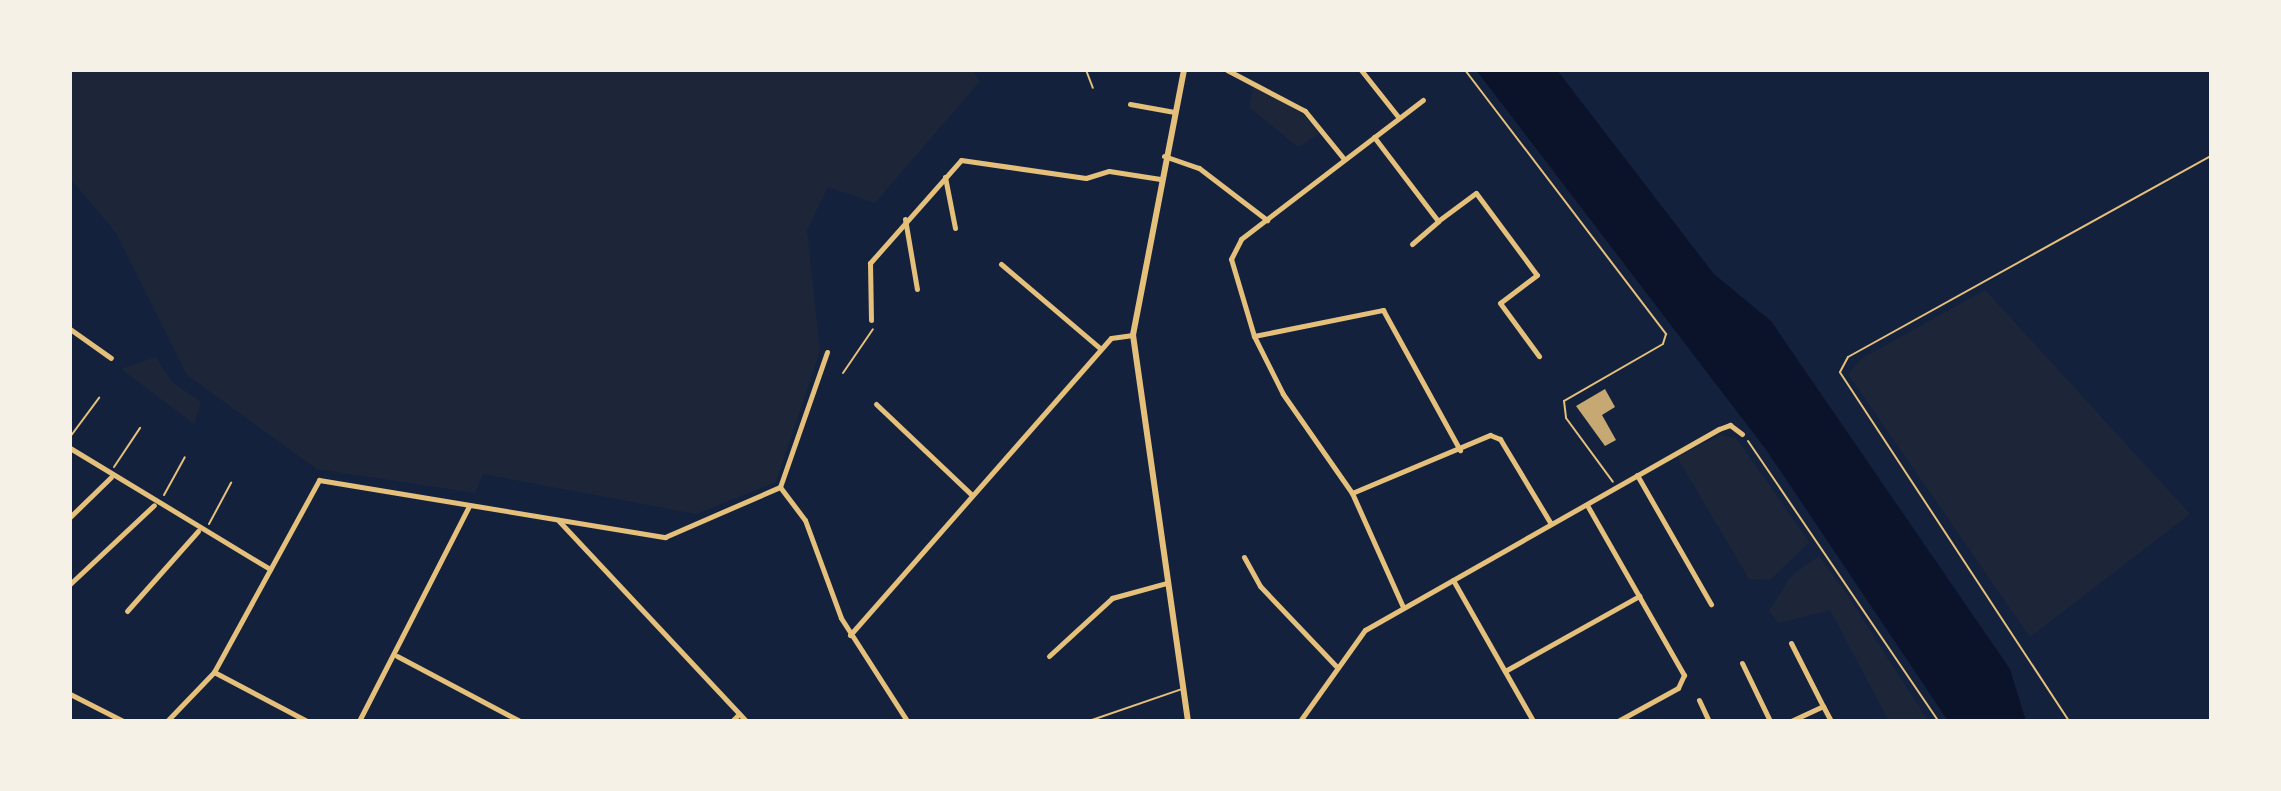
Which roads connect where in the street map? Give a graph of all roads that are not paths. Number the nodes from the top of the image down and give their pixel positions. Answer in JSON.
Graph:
{"nodes":[{"id":1,"x":1184,"y":70,"type":"edge"},
{"id":2,"x":1227,"y":70,"type":"edge"},
{"id":3,"x":1361,"y":70,"type":"edge"},
{"id":4,"x":1423,"y":100,"type":"dead end"},
{"id":5,"x":1130,"y":104,"type":"dead end"},
{"id":6,"x":1174,"y":112,"type":"junction"},
{"id":7,"x":1399,"y":118,"type":"junction"},
{"id":8,"x":1374,"y":137,"type":"junction"},
{"id":9,"x":1164,"y":156,"type":"junction"},
{"id":10,"x":1344,"y":159,"type":"junction"},
{"id":11,"x":944,"y":176,"type":"junction"},
{"id":12,"x":1160,"y":179,"type":"junction"},
{"id":13,"x":905,"y":219,"type":"junction"},
{"id":14,"x":1267,"y":220,"type":"junction"},
{"id":15,"x":1438,"y":221,"type":"junction"},
{"id":16,"x":955,"y":228,"type":"dead end"},
{"id":17,"x":1412,"y":244,"type":"dead end"},
{"id":18,"x":1001,"y":264,"type":"dead end"},
{"id":19,"x":917,"y":289,"type":"dead end"},
{"id":20,"x":871,"y":320,"type":"road end"},
{"id":21,"x":70,"y":329,"type":"edge"},
{"id":22,"x":1133,"y":335,"type":"junction"},
{"id":23,"x":1254,"y":336,"type":"junction"},
{"id":24,"x":1101,"y":349,"type":"junction"},
{"id":25,"x":827,"y":352,"type":"dead end"},
{"id":26,"x":1539,"y":356,"type":"dead end"},
{"id":27,"x":111,"y":358,"type":"dead end"},
{"id":28,"x":876,"y":404,"type":"dead end"},
{"id":29,"x":1742,"y":434,"type":"road end"},
{"id":30,"x":71,"y":450,"type":"edge"},
{"id":31,"x":1460,"y":450,"type":"junction"},
{"id":32,"x":1637,"y":475,"type":"junction"},
{"id":33,"x":110,"y":476,"type":"junction"},
{"id":34,"x":780,"y":487,"type":"junction"},
{"id":35,"x":1352,"y":493,"type":"junction"},
{"id":36,"x":972,"y":495,"type":"junction"},
{"id":37,"x":1587,"y":505,"type":"junction"},
{"id":38,"x":155,"y":506,"type":"junction"},
{"id":39,"x":469,"y":506,"type":"junction"},
{"id":40,"x":70,"y":517,"type":"edge"},
{"id":41,"x":557,"y":520,"type":"junction"},
{"id":42,"x":1551,"y":524,"type":"junction"},
{"id":43,"x":200,"y":532,"type":"junction"},
{"id":44,"x":1244,"y":557,"type":"dead end"},
{"id":45,"x":270,"y":569,"type":"junction"},
{"id":46,"x":1453,"y":580,"type":"junction"},
{"id":47,"x":1167,"y":583,"type":"junction"},
{"id":48,"x":70,"y":584,"type":"edge"},
{"id":49,"x":1639,"y":596,"type":"junction"},
{"id":50,"x":1711,"y":604,"type":"dead end"},
{"id":51,"x":1403,"y":607,"type":"junction"},
{"id":52,"x":127,"y":611,"type":"dead end"},
{"id":53,"x":850,"y":635,"type":"junction"},
{"id":54,"x":1791,"y":643,"type":"dead end"},
{"id":55,"x":397,"y":656,"type":"junction"},
{"id":56,"x":1049,"y":656,"type":"dead end"},
{"id":57,"x":1742,"y":663,"type":"dead end"},
{"id":58,"x":1336,"y":666,"type":"junction"},
{"id":59,"x":1505,"y":671,"type":"junction"},
{"id":60,"x":214,"y":672,"type":"junction"},
{"id":61,"x":1183,"y":689,"type":"junction"},
{"id":62,"x":70,"y":694,"type":"edge"},
{"id":63,"x":1699,"y":700,"type":"dead end"},
{"id":64,"x":1823,"y":706,"type":"junction"},
{"id":65,"x":739,"y":714,"type":"junction"},
{"id":66,"x":123,"y":721,"type":"edge"},
{"id":67,"x":167,"y":721,"type":"edge"},
{"id":68,"x":307,"y":721,"type":"edge"},
{"id":69,"x":359,"y":721,"type":"edge"},
{"id":70,"x":520,"y":721,"type":"edge"},
{"id":71,"x":732,"y":721,"type":"edge"},
{"id":72,"x":746,"y":721,"type":"edge"},
{"id":73,"x":907,"y":721,"type":"edge"},
{"id":74,"x":1089,"y":721,"type":"edge"},
{"id":75,"x":1188,"y":721,"type":"edge"},
{"id":76,"x":1300,"y":721,"type":"edge"},
{"id":77,"x":1533,"y":721,"type":"edge"},
{"id":78,"x":1618,"y":721,"type":"edge"},
{"id":79,"x":1709,"y":721,"type":"edge"},
{"id":80,"x":1770,"y":721,"type":"edge"},
{"id":81,"x":1791,"y":721,"type":"edge"},
{"id":82,"x":1831,"y":721,"type":"edge"}],
"edges":[{"from":1,"to":6,"type":"main road"},
{"from":2,"to":10,"type":"street"},
{"from":3,"to":7,"type":"street"},
{"from":4,"to":7,"type":"street"},
{"from":5,"to":6,"type":"street"},
{"from":6,"to":9,"type":"main road"},
{"from":7,"to":8,"type":"street"},
{"from":8,"to":10,"type":"street"},
{"from":8,"to":15,"type":"street"},
{"from":9,"to":12,"type":"main road"},
{"from":9,"to":14,"type":"street"},
{"from":10,"to":14,"type":"street"},
{"from":11,"to":12,"type":"street"},
{"from":11,"to":13,"type":"street"},
{"from":11,"to":16,"type":"street"},
{"from":12,"to":22,"type":"main road"},
{"from":13,"to":19,"type":"street"},
{"from":13,"to":20,"type":"street"},
{"from":14,"to":23,"type":"street"},
{"from":15,"to":17,"type":"street"},
{"from":15,"to":26,"type":"street"},
{"from":18,"to":24,"type":"street"},
{"from":21,"to":27,"type":"street"},
{"from":22,"to":24,"type":"street"},
{"from":22,"to":47,"type":"main road"},
{"from":23,"to":31,"type":"street"},
{"from":23,"to":35,"type":"street"},
{"from":24,"to":36,"type":"street"},
{"from":25,"to":34,"type":"street"},
{"from":28,"to":36,"type":"street"},
{"from":29,"to":32,"type":"street"},
{"from":30,"to":33,"type":"street"},
{"from":31,"to":35,"type":"street"},
{"from":31,"to":42,"type":"street"},
{"from":32,"to":37,"type":"street"},
{"from":32,"to":50,"type":"street"},
{"from":33,"to":38,"type":"street"},
{"from":33,"to":40,"type":"street"},
{"from":34,"to":41,"type":"street"},
{"from":34,"to":53,"type":"street"},
{"from":35,"to":51,"type":"street"},
{"from":36,"to":53,"type":"street"},
{"from":37,"to":42,"type":"street"},
{"from":37,"to":49,"type":"street"},
{"from":38,"to":43,"type":"street"},
{"from":38,"to":48,"type":"street"},
{"from":39,"to":41,"type":"street"},
{"from":39,"to":45,"type":"street"},
{"from":39,"to":55,"type":"street"},
{"from":41,"to":65,"type":"street"},
{"from":42,"to":46,"type":"street"},
{"from":43,"to":45,"type":"street"},
{"from":43,"to":52,"type":"street"},
{"from":44,"to":58,"type":"street"},
{"from":45,"to":60,"type":"street"},
{"from":46,"to":51,"type":"street"},
{"from":46,"to":59,"type":"street"},
{"from":47,"to":56,"type":"street"},
{"from":47,"to":61,"type":"main road"},
{"from":49,"to":59,"type":"street"},
{"from":49,"to":78,"type":"street"},
{"from":51,"to":58,"type":"street"},
{"from":53,"to":73,"type":"street"},
{"from":54,"to":64,"type":"street"},
{"from":55,"to":69,"type":"street"},
{"from":55,"to":70,"type":"street"},
{"from":57,"to":80,"type":"street"},
{"from":58,"to":76,"type":"street"},
{"from":59,"to":77,"type":"street"},
{"from":60,"to":67,"type":"street"},
{"from":60,"to":68,"type":"street"},
{"from":61,"to":74,"type":"lane"},
{"from":61,"to":75,"type":"main road"},
{"from":62,"to":66,"type":"street"},
{"from":63,"to":79,"type":"street"},
{"from":64,"to":81,"type":"street"},
{"from":64,"to":82,"type":"street"},
{"from":65,"to":71,"type":"street"},
{"from":65,"to":72,"type":"street"}]}
